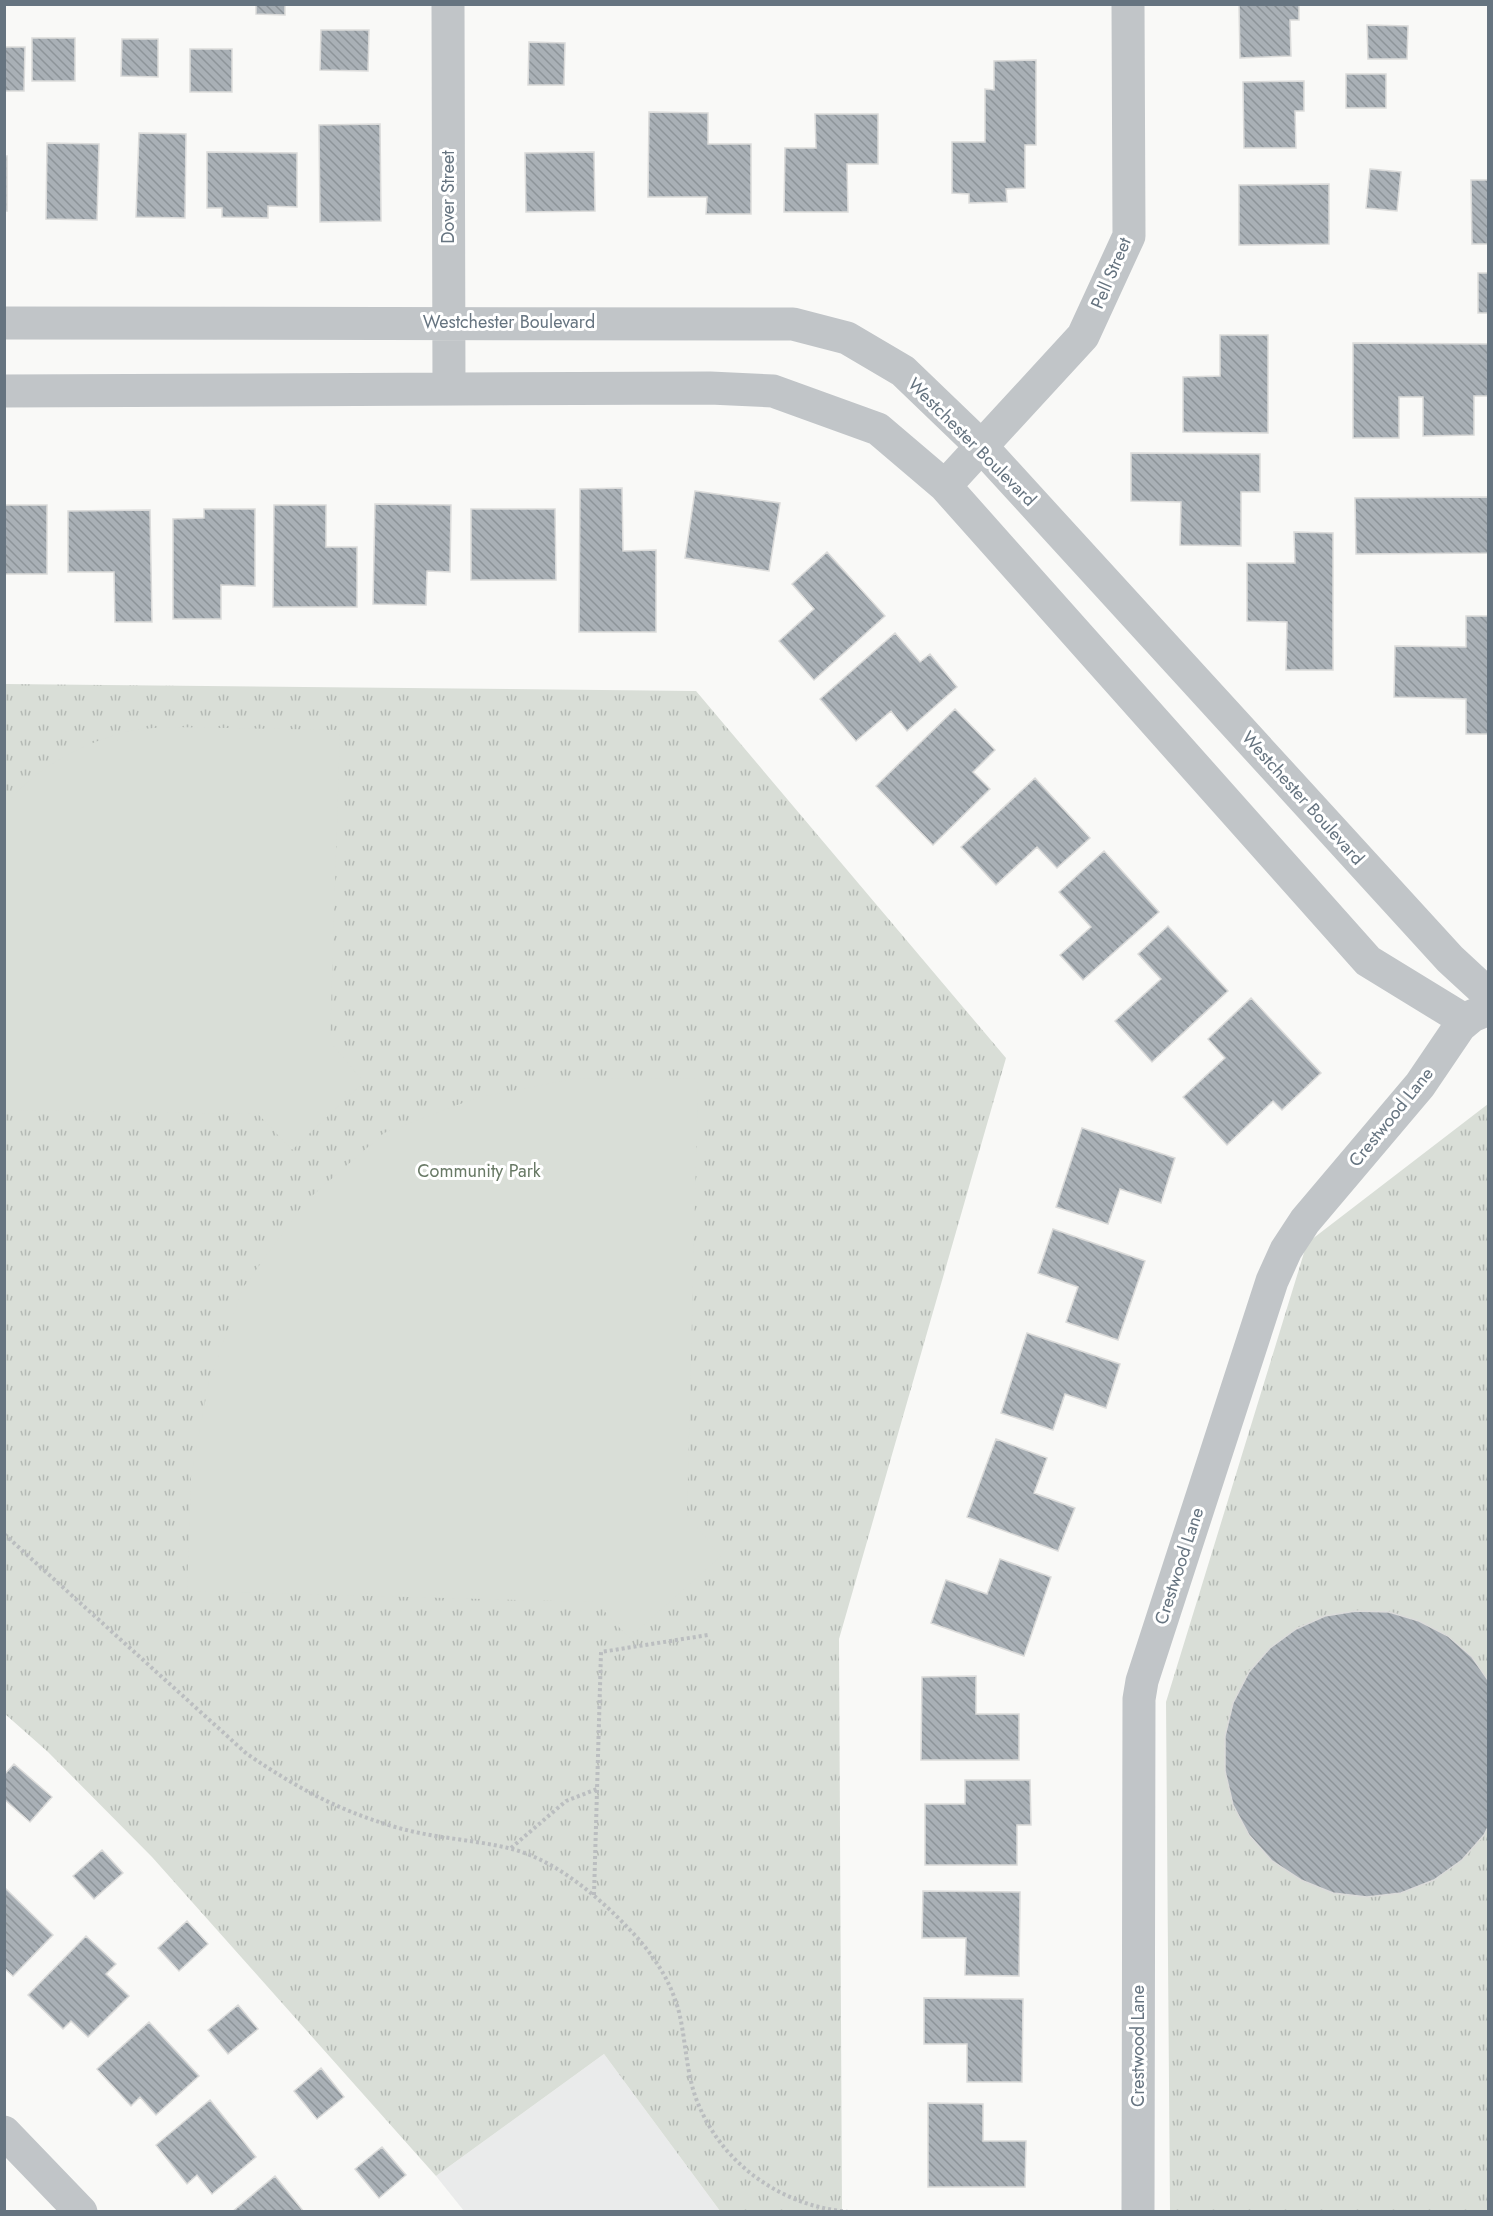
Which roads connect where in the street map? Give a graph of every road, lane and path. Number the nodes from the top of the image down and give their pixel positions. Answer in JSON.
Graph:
{"nodes":[{"id":1,"x":448,"y":4,"type":"edge"},
{"id":2,"x":1128,"y":4,"type":"edge"},
{"id":3,"x":448,"y":322,"type":"junction"},
{"id":4,"x":4,"y":323,"type":"edge"},
{"id":5,"x":448,"y":389,"type":"junction"},
{"id":6,"x":4,"y":391,"type":"edge"},
{"id":7,"x":981,"y":446,"type":"junction"},
{"id":8,"x":945,"y":486,"type":"junction"},
{"id":9,"x":1488,"y":993,"type":"edge"},
{"id":10,"x":1477,"y":1015,"type":"edge"},
{"id":11,"x":4,"y":1534,"type":"edge"},
{"id":12,"x":708,"y":1635,"type":"dead end"},
{"id":13,"x":597,"y":1789,"type":"junction"},
{"id":14,"x":511,"y":1848,"type":"junction"},
{"id":15,"x":594,"y":1896,"type":"junction"},
{"id":16,"x":4,"y":2132,"type":"edge"},
{"id":17,"x":81,"y":2211,"type":"edge"},
{"id":18,"x":850,"y":2211,"type":"edge"},
{"id":19,"x":1138,"y":2211,"type":"edge"}],
"edges":[{"from":1,"to":3,"type":"street","name":"Dover Street"},
{"from":2,"to":7,"type":"street","name":"Pell Street"},
{"from":3,"to":4,"type":"street","name":"Westchester Boulevard"},
{"from":3,"to":5,"type":"street","name":"Dover Street"},
{"from":3,"to":7,"type":"street","name":"Westchester Boulevard"},
{"from":5,"to":6,"type":"street"},
{"from":5,"to":8,"type":"street"},
{"from":7,"to":8,"type":"street","name":"Pell Street"},
{"from":7,"to":9,"type":"street","name":"Westchester Boulevard"},
{"from":8,"to":10,"type":"street"},
{"from":10,"to":19,"type":"street","name":"Crestwood Lane"},
{"from":11,"to":14,"type":"path"},
{"from":12,"to":13,"type":"path"},
{"from":13,"to":14,"type":"path"},
{"from":13,"to":15,"type":"path"},
{"from":14,"to":15,"type":"path"},
{"from":15,"to":18,"type":"path"},
{"from":16,"to":17,"type":"street"}]}
